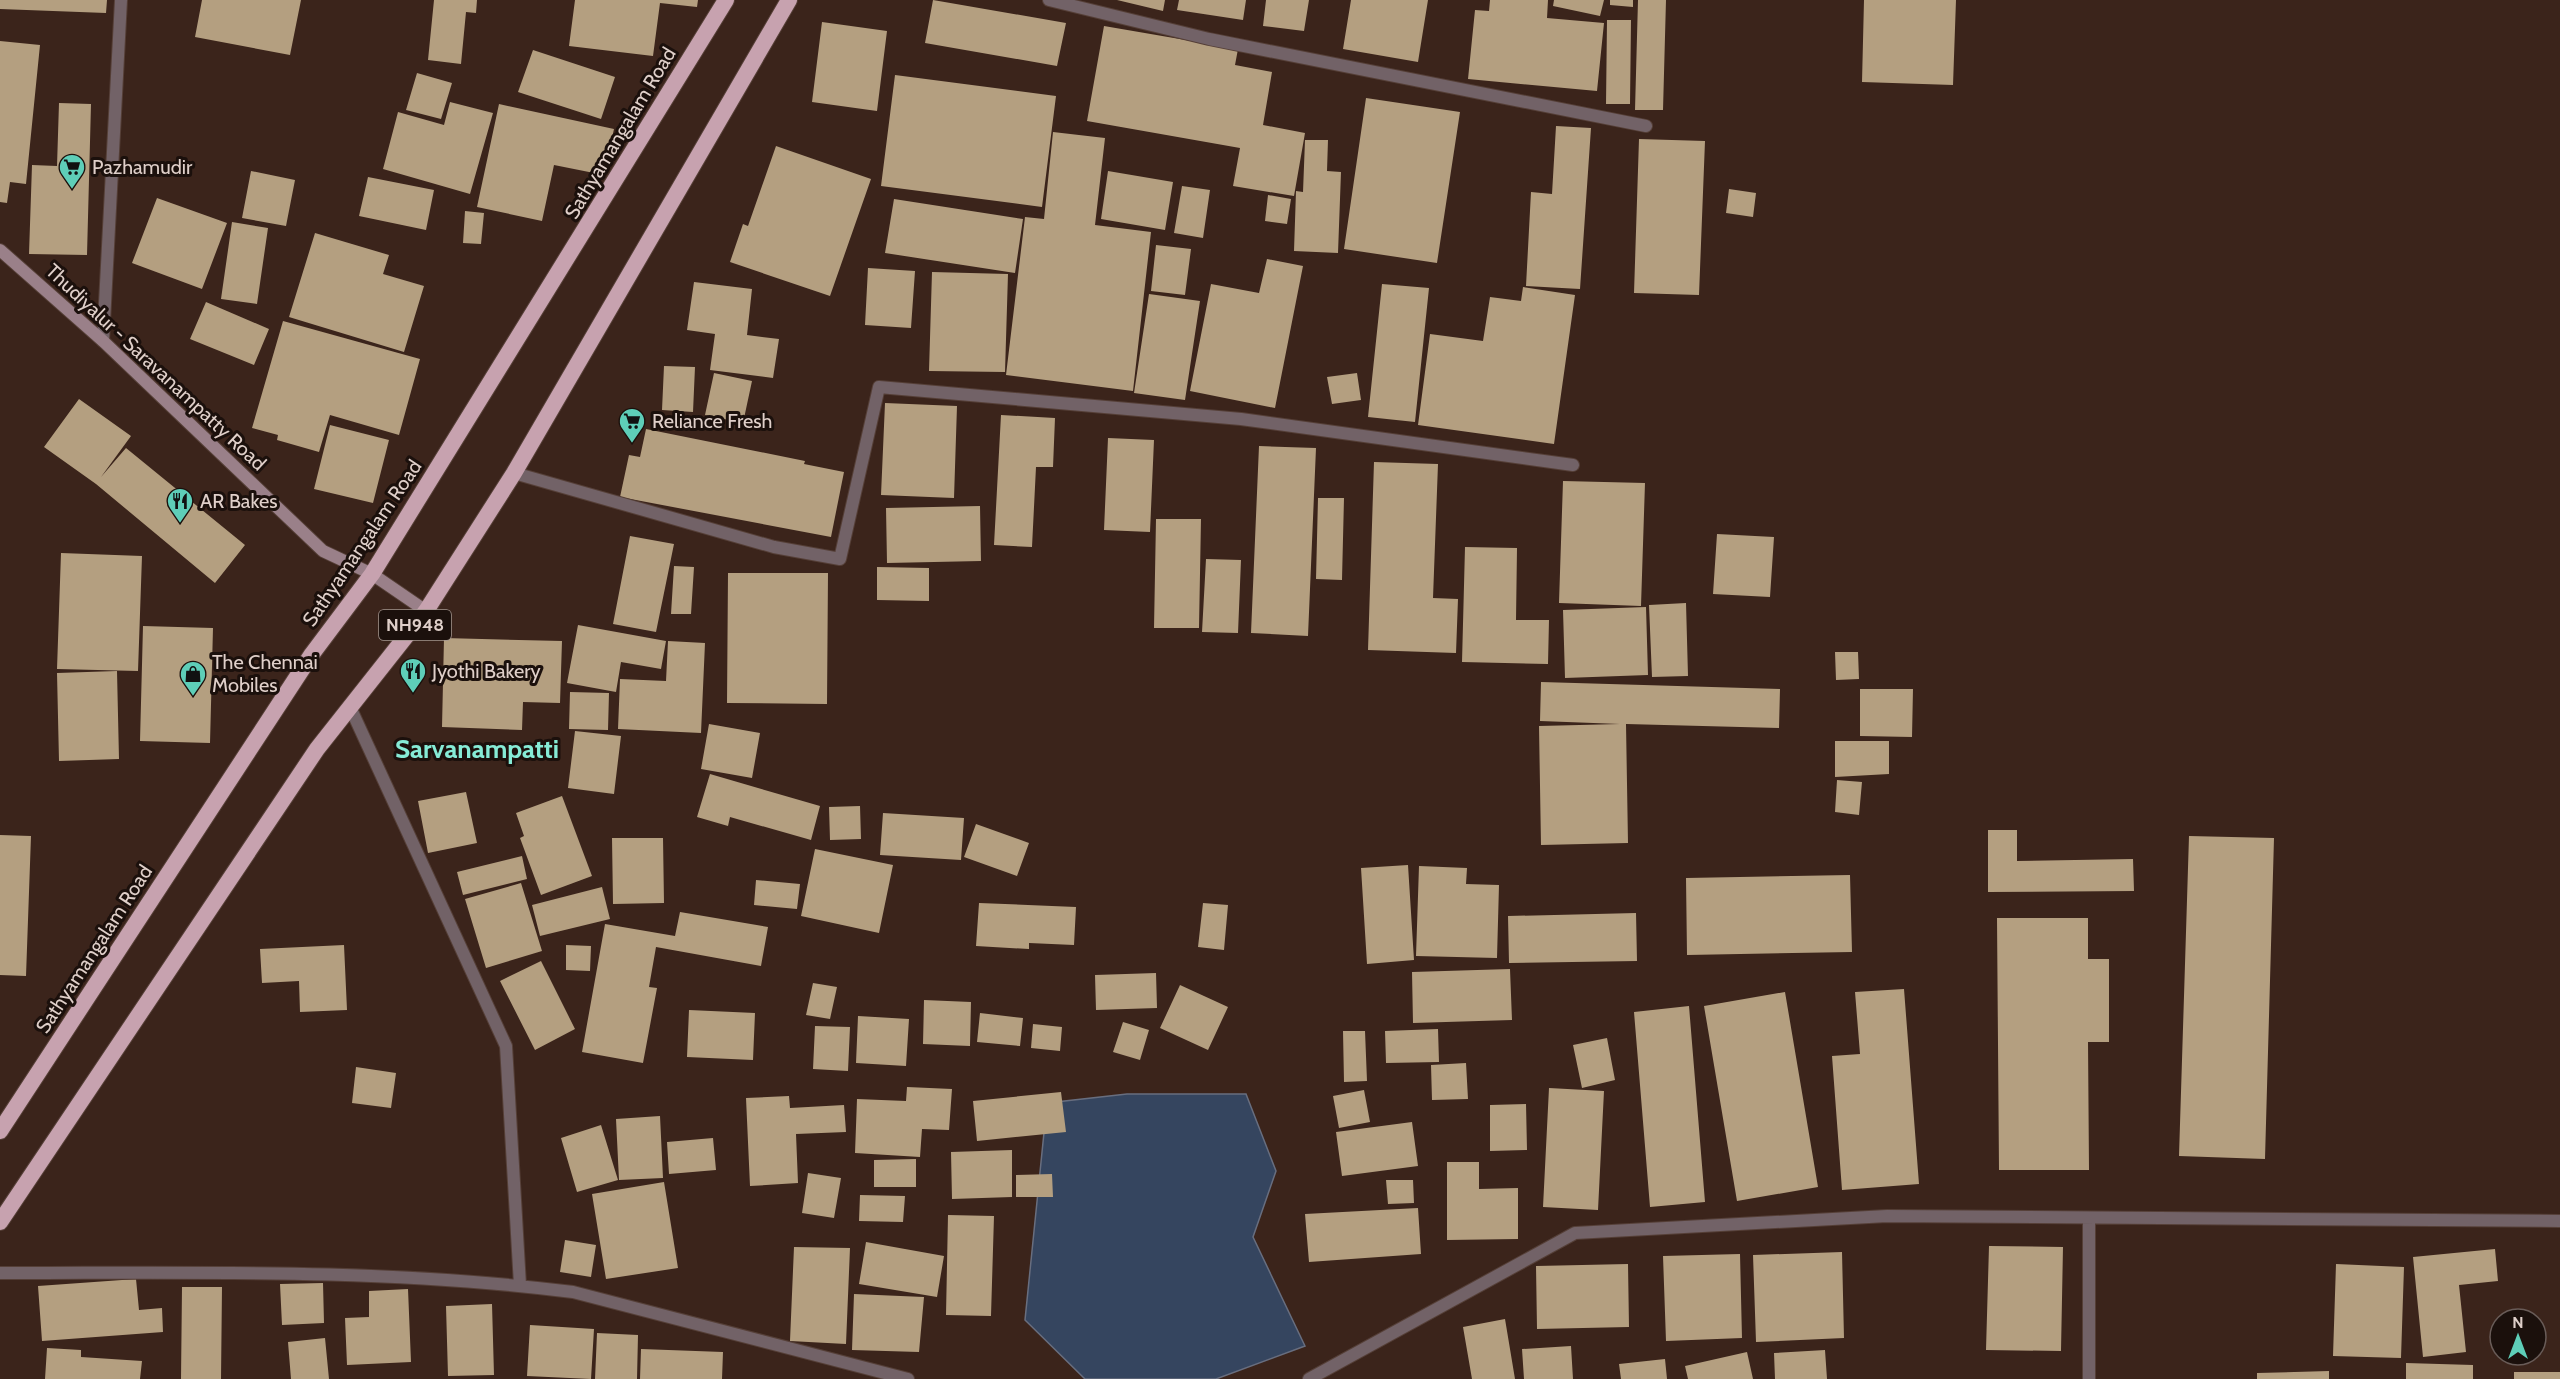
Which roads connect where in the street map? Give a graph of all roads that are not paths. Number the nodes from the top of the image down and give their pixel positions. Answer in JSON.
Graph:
{"nodes":[{"id":1,"x":122,"y":0,"type":"edge"},
{"id":2,"x":726,"y":0,"type":"edge"},
{"id":3,"x":789,"y":0,"type":"edge"},
{"id":4,"x":1049,"y":0,"type":"edge"},
{"id":5,"x":1646,"y":126,"type":"dead end"},
{"id":6,"x":0,"y":250,"type":"edge"},
{"id":7,"x":103,"y":341,"type":"junction"},
{"id":8,"x":1573,"y":465,"type":"dead end"},
{"id":9,"x":514,"y":473,"type":"junction"},
{"id":10,"x":372,"y":574,"type":"junction"},
{"id":11,"x":426,"y":611,"type":"junction"},
{"id":12,"x":350,"y":707,"type":"junction"},
{"id":13,"x":0,"y":1131,"type":"edge"},
{"id":14,"x":2089,"y":1218,"type":"junction"},
{"id":15,"x":2560,"y":1221,"type":"edge"},
{"id":16,"x":0,"y":1222,"type":"edge"},
{"id":17,"x":0,"y":1273,"type":"edge"},
{"id":18,"x":520,"y":1285,"type":"junction"},
{"id":19,"x":908,"y":1379,"type":"edge"},
{"id":20,"x":1309,"y":1379,"type":"edge"},
{"id":21,"x":2089,"y":1379,"type":"edge"}],
"edges":[{"from":1,"to":7,"type":"street"},
{"from":2,"to":10,"type":"highway","name":"Sathyamangalam Road","number":"NH948"},
{"from":3,"to":9,"type":"highway","number":"NH948"},
{"from":4,"to":5,"type":"street"},
{"from":6,"to":7,"type":"main road","name":"Thudiyalur - Saravanampatty Road"},
{"from":7,"to":10,"type":"main road","name":"Thudiyalur - Saravanampatty Road"},
{"from":8,"to":9,"type":"street"},
{"from":9,"to":11,"type":"highway","number":"NH948"},
{"from":10,"to":11,"type":"main road","name":"Thudiyalur - Saravanampatty Road"},
{"from":10,"to":13,"type":"highway","name":"Sathyamangalam Road","number":"NH948"},
{"from":11,"to":12,"type":"highway","number":"NH948"},
{"from":12,"to":16,"type":"highway","number":"NH948"},
{"from":12,"to":18,"type":"street"},
{"from":14,"to":15,"type":"street"},
{"from":14,"to":20,"type":"street"},
{"from":14,"to":21,"type":"street"},
{"from":17,"to":18,"type":"street"},
{"from":18,"to":19,"type":"street"}]}
